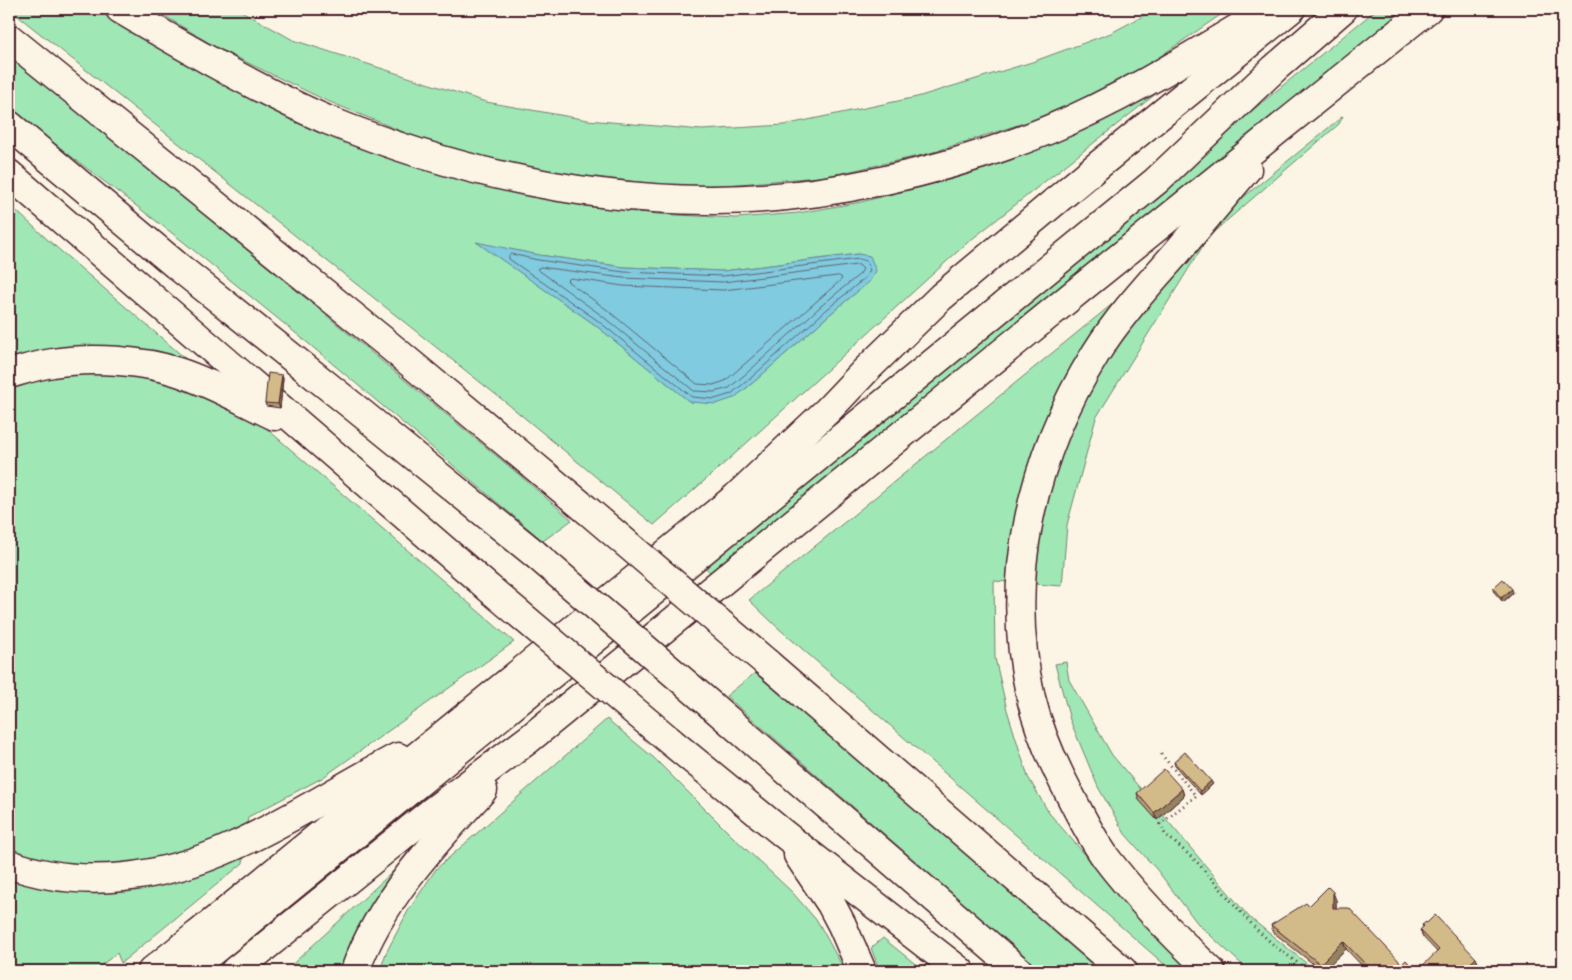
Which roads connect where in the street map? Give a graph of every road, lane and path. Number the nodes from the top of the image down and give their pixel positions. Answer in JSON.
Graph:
{"nodes":[{"id":1,"x":120,"y":9,"type":"edge"},
{"id":2,"x":1271,"y":9,"type":"edge"},
{"id":3,"x":1291,"y":9,"type":"edge"},
{"id":4,"x":1343,"y":9,"type":"edge"},
{"id":5,"x":1428,"y":9,"type":"edge"},
{"id":6,"x":9,"y":38,"type":"edge"},
{"id":7,"x":1290,"y":119,"type":"junction"},
{"id":8,"x":9,"y":125,"type":"edge"},
{"id":9,"x":9,"y":174,"type":"edge"},
{"id":10,"x":9,"y":374,"type":"edge"},
{"id":11,"x":311,"y":434,"type":"junction"},
{"id":12,"x":447,"y":732,"type":"junction"},
{"id":13,"x":529,"y":739,"type":"junction"},
{"id":14,"x":1161,"y":754,"type":"dead end"},
{"id":15,"x":785,"y":835,"type":"junction"},
{"id":16,"x":9,"y":864,"type":"edge"},
{"id":17,"x":152,"y":971,"type":"edge"},
{"id":18,"x":188,"y":971,"type":"edge"},
{"id":19,"x":235,"y":971,"type":"edge"},
{"id":20,"x":355,"y":971,"type":"edge"},
{"id":21,"x":862,"y":971,"type":"edge"},
{"id":22,"x":960,"y":971,"type":"edge"},
{"id":23,"x":1019,"y":971,"type":"edge"},
{"id":24,"x":1123,"y":971,"type":"edge"},
{"id":25,"x":1210,"y":971,"type":"edge"},
{"id":26,"x":1309,"y":971,"type":"edge"}],
"edges":[{"from":1,"to":2,"type":"main road"},
{"from":3,"to":12,"type":"main road"},
{"from":4,"to":18,"type":"main road"},
{"from":5,"to":7,"type":"main road"},
{"from":6,"to":24,"type":"main road","bridge":true},
{"from":7,"to":13,"type":"main road"},
{"from":7,"to":25,"type":"main road"},
{"from":8,"to":23,"type":"main road","bridge":true},
{"from":9,"to":11,"type":"main road"},
{"from":10,"to":11,"type":"main road"},
{"from":11,"to":15,"type":"main road","bridge":true},
{"from":12,"to":16,"type":"main road"},
{"from":12,"to":17,"type":"main road"},
{"from":13,"to":19,"type":"main road"},
{"from":13,"to":20,"type":"main road"},
{"from":14,"to":26,"type":"path"},
{"from":15,"to":21,"type":"main road"},
{"from":15,"to":22,"type":"main road"}]}
